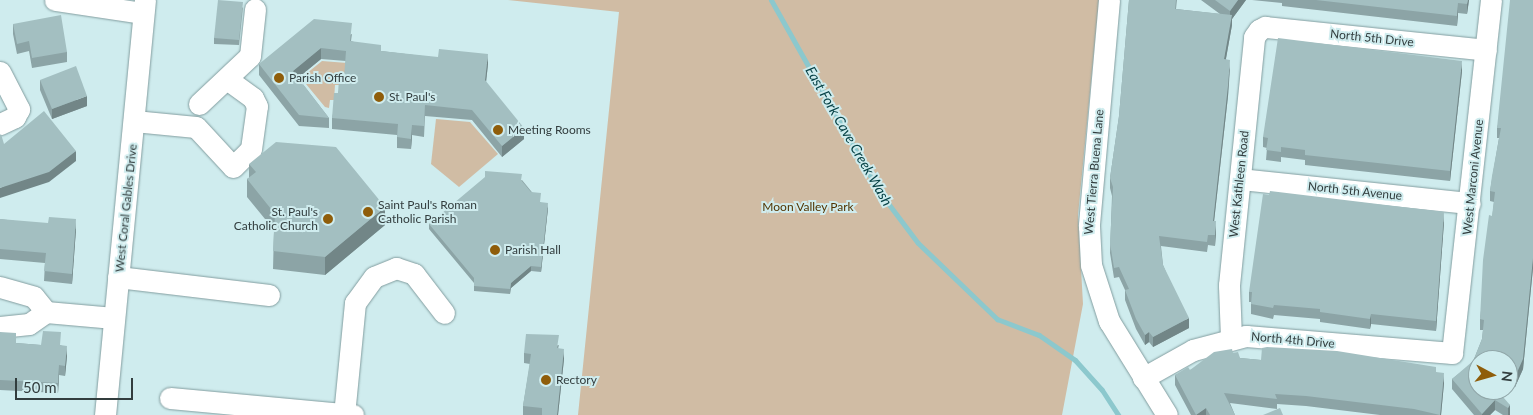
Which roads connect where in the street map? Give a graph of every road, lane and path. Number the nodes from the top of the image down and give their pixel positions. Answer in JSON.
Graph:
{"nodes":[{"id":1,"x":55,"y":0,"type":"edge"},
{"id":2,"x":1109,"y":0,"type":"edge"},
{"id":3,"x":1491,"y":0,"type":"edge"},
{"id":4,"x":144,"y":7,"type":"edge"},
{"id":5,"x":255,"y":9,"type":"dead end"},
{"id":6,"x":1259,"y":30,"type":"joint"},
{"id":7,"x":1486,"y":50,"type":"junction"},
{"id":8,"x":0,"y":72,"type":"edge"},
{"id":9,"x":227,"y":79,"type":"junction"},
{"id":10,"x":199,"y":104,"type":"dead end"},
{"id":11,"x":134,"y":121,"type":"junction"},
{"id":12,"x":0,"y":124,"type":"edge"},
{"id":13,"x":1240,"y":179,"type":"junction"},
{"id":14,"x":1470,"y":203,"type":"junction"},
{"id":15,"x":118,"y":277,"type":"junction"},
{"id":16,"x":0,"y":287,"type":"edge"},
{"id":17,"x":269,"y":295,"type":"dead end"},
{"id":18,"x":46,"y":312,"type":"junction"},
{"id":19,"x":444,"y":313,"type":"dead end"},
{"id":20,"x":114,"y":318,"type":"junction"},
{"id":21,"x":0,"y":327,"type":"edge"},
{"id":22,"x":1231,"y":338,"type":"junction"},
{"id":23,"x":1452,"y":353,"type":"joint"},
{"id":24,"x":1143,"y":378,"type":"junction"},
{"id":25,"x":170,"y":398,"type":"dead end"},
{"id":26,"x":105,"y":415,"type":"edge"},
{"id":27,"x":344,"y":415,"type":"edge"},
{"id":28,"x":353,"y":415,"type":"edge"},
{"id":29,"x":1167,"y":415,"type":"edge"}],
"edges":[{"from":1,"to":4,"type":"street"},
{"from":2,"to":24,"type":"street","name":"West Tierra Buena Lane"},
{"from":3,"to":7,"type":"street","name":"West Marconi Avenue"},
{"from":4,"to":11,"type":"street","name":"West Coral Gables Drive"},
{"from":5,"to":9,"type":"street"},
{"from":6,"to":7,"type":"street","name":"North 5th Drive"},
{"from":6,"to":13,"type":"street","name":"West Kathleen Road"},
{"from":7,"to":14,"type":"street","name":"West Marconi Avenue"},
{"from":8,"to":12,"type":"street"},
{"from":9,"to":10,"type":"street"},
{"from":9,"to":11,"type":"street"},
{"from":11,"to":15,"type":"street","name":"West Coral Gables Drive"},
{"from":13,"to":14,"type":"street","name":"North 5th Avenue"},
{"from":13,"to":22,"type":"street","name":"West Kathleen Road"},
{"from":14,"to":23,"type":"street","name":"West Marconi Avenue"},
{"from":15,"to":17,"type":"street"},
{"from":15,"to":20,"type":"street","name":"West Coral Gables Drive"},
{"from":16,"to":18,"type":"street"},
{"from":18,"to":20,"type":"street"},
{"from":18,"to":21,"type":"street"},
{"from":19,"to":27,"type":"street"},
{"from":20,"to":26,"type":"street","name":"West Coral Gables Drive"},
{"from":22,"to":23,"type":"street","name":"North 4th Drive"},
{"from":22,"to":24,"type":"street","name":"North 4th Drive"},
{"from":24,"to":29,"type":"street","name":"West Tierra Buena Lane"},
{"from":25,"to":27,"type":"street"},
{"from":27,"to":28,"type":"street"}]}
